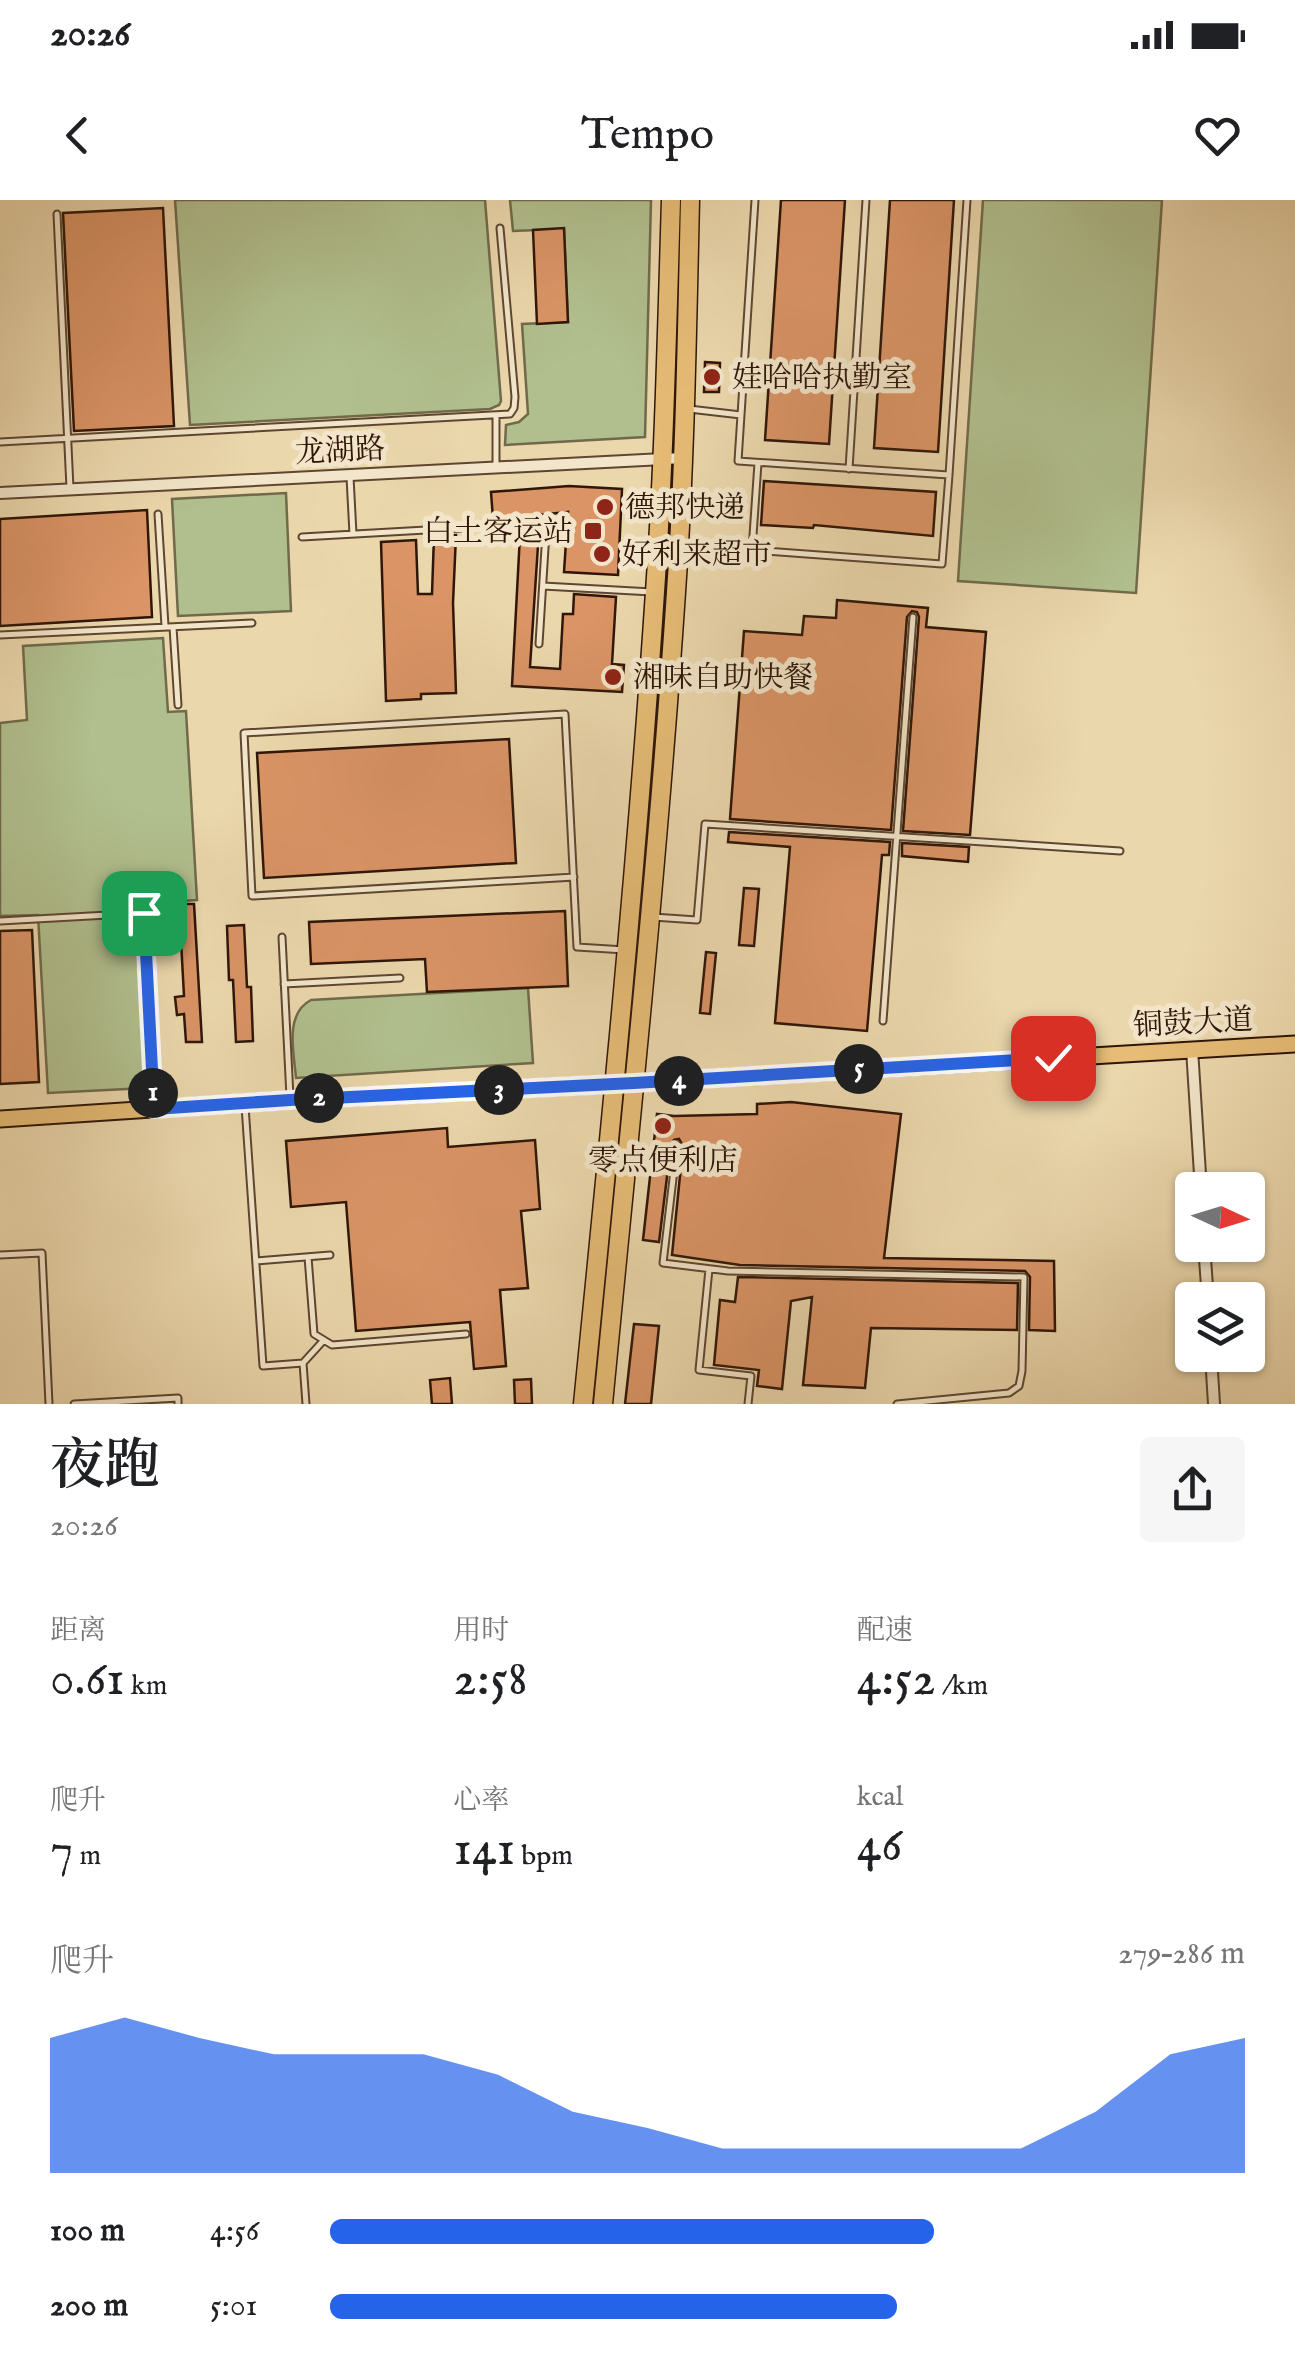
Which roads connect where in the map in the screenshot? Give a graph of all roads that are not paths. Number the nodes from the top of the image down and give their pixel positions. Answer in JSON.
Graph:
{"nodes":[{"id":1,"x":672,"y":200,"type":"edge"},
{"id":2,"x":690,"y":200,"type":"edge"},
{"id":3,"x":755,"y":200,"type":"edge"},
{"id":4,"x":866,"y":200,"type":"edge"},
{"id":5,"x":967,"y":200,"type":"edge"},
{"id":6,"x":57,"y":214,"type":"dead end"},
{"id":7,"x":500,"y":228,"type":"dead end"},
{"id":8,"x":685,"y":408,"type":"junction"},
{"id":9,"x":741,"y":415,"type":"junction"},
{"id":10,"x":496,"y":416,"type":"junction"},
{"id":11,"x":68,"y":438,"type":"junction"},
{"id":12,"x":0,"y":442,"type":"edge"},
{"id":13,"x":683,"y":458,"type":"junction"},
{"id":14,"x":662,"y":459,"type":"junction"},
{"id":15,"x":758,"y":463,"type":"junction"},
{"id":16,"x":496,"y":466,"type":"junction"},
{"id":17,"x":849,"y":469,"type":"junction"},
{"id":18,"x":350,"y":474,"type":"junction"},
{"id":19,"x":948,"y":476,"type":"junction"},
{"id":20,"x":70,"y":488,"type":"junction"},
{"id":21,"x":0,"y":493,"type":"edge"},
{"id":22,"x":158,"y":514,"type":"dead end"},
{"id":23,"x":479,"y":527,"type":"dead end"},
{"id":24,"x":546,"y":532,"type":"dead end"},
{"id":25,"x":353,"y":534,"type":"junction"},
{"id":26,"x":302,"y":538,"type":"dead end"},
{"id":27,"x":543,"y":586,"type":"junction"},
{"id":28,"x":655,"y":592,"type":"junction"},
{"id":29,"x":912,"y":617,"type":"dead end"},
{"id":30,"x":252,"y":623,"type":"dead end"},
{"id":31,"x":165,"y":627,"type":"junction"},
{"id":32,"x":174,"y":627,"type":"junction"},
{"id":33,"x":0,"y":635,"type":"edge"},
{"id":34,"x":540,"y":644,"type":"dead end"},
{"id":35,"x":178,"y":705,"type":"dead end"},
{"id":36,"x":897,"y":836,"type":"junction"},
{"id":37,"x":1120,"y":850,"type":"dead end"},
{"id":38,"x":574,"y":877,"type":"junction"},
{"id":39,"x":651,"y":917,"type":"junction"},
{"id":40,"x":0,"y":921,"type":"edge"},
{"id":41,"x":282,"y":937,"type":"dead end"},
{"id":42,"x":628,"y":951,"type":"junction"},
{"id":43,"x":400,"y":978,"type":"dead end"},
{"id":44,"x":284,"y":984,"type":"junction"},
{"id":45,"x":883,"y":1022,"type":"dead end"},
{"id":46,"x":1295,"y":1044,"type":"edge"},
{"id":47,"x":1192,"y":1049,"type":"junction"},
{"id":48,"x":634,"y":1083,"type":"junction"},
{"id":49,"x":614,"y":1084,"type":"junction"},
{"id":50,"x":290,"y":1100,"type":"junction"},
{"id":51,"x":245,"y":1103,"type":"junction"},
{"id":52,"x":154,"y":1109,"type":"junction"},
{"id":53,"x":0,"y":1119,"type":"edge"},
{"id":54,"x":676,"y":1145,"type":"dead end"},
{"id":55,"x":1200,"y":1172,"type":"edge"},
{"id":56,"x":0,"y":1255,"type":"edge"},
{"id":57,"x":330,"y":1255,"type":"dead end"},
{"id":58,"x":308,"y":1257,"type":"junction"},
{"id":59,"x":256,"y":1261,"type":"junction"},
{"id":60,"x":709,"y":1269,"type":"junction"},
{"id":61,"x":466,"y":1334,"type":"dead end"},
{"id":62,"x":323,"y":1340,"type":"junction"},
{"id":63,"x":304,"y":1363,"type":"junction"},
{"id":64,"x":1212,"y":1372,"type":"edge"},
{"id":65,"x":49,"y":1404,"type":"edge"},
{"id":66,"x":74,"y":1404,"type":"edge"},
{"id":67,"x":178,"y":1404,"type":"edge"},
{"id":68,"x":306,"y":1404,"type":"edge"},
{"id":69,"x":583,"y":1404,"type":"edge"},
{"id":70,"x":603,"y":1404,"type":"edge"},
{"id":71,"x":748,"y":1404,"type":"edge"},
{"id":72,"x":897,"y":1404,"type":"edge"},
{"id":73,"x":1214,"y":1404,"type":"edge"}],
"edges":[{"from":1,"to":14,"type":"highway"},
{"from":2,"to":8,"type":"highway"},
{"from":3,"to":9,"type":"lane"},
{"from":4,"to":17,"type":"lane"},
{"from":5,"to":19,"type":"lane"},
{"from":6,"to":11,"type":"lane"},
{"from":7,"to":10,"type":"lane"},
{"from":8,"to":9,"type":"lane"},
{"from":8,"to":13,"type":"highway"},
{"from":9,"to":15,"type":"lane"},
{"from":10,"to":11,"type":"lane"},
{"from":10,"to":16,"type":"lane"},
{"from":11,"to":12,"type":"lane"},
{"from":11,"to":20,"type":"lane"},
{"from":13,"to":14,"type":"street","name":"龙湖路"},
{"from":13,"to":39,"type":"highway"},
{"from":14,"to":16,"type":"street","name":"龙湖路"},
{"from":14,"to":28,"type":"highway"},
{"from":15,"to":17,"type":"lane"},
{"from":15,"to":19,"type":"lane"},
{"from":16,"to":18,"type":"street","name":"龙湖路"},
{"from":17,"to":19,"type":"lane"},
{"from":18,"to":20,"type":"street","name":"龙湖路"},
{"from":18,"to":25,"type":"lane"},
{"from":20,"to":21,"type":"street","name":"龙湖路"},
{"from":22,"to":31,"type":"lane"},
{"from":23,"to":25,"type":"lane"},
{"from":24,"to":27,"type":"lane"},
{"from":25,"to":26,"type":"lane"},
{"from":27,"to":28,"type":"lane"},
{"from":27,"to":34,"type":"lane"},
{"from":28,"to":42,"type":"highway"},
{"from":29,"to":36,"type":"lane"},
{"from":30,"to":32,"type":"lane"},
{"from":31,"to":32,"type":"lane"},
{"from":31,"to":33,"type":"lane"},
{"from":32,"to":35,"type":"lane"},
{"from":36,"to":37,"type":"lane"},
{"from":36,"to":39,"type":"lane"},
{"from":36,"to":45,"type":"lane"},
{"from":38,"to":38,"type":"lane"},
{"from":38,"to":42,"type":"lane"},
{"from":39,"to":48,"type":"highway"},
{"from":40,"to":52,"type":"lane"},
{"from":41,"to":44,"type":"lane"},
{"from":42,"to":49,"type":"highway"},
{"from":43,"to":44,"type":"lane"},
{"from":44,"to":50,"type":"lane"},
{"from":46,"to":47,"type":"main road","name":"铜鼓大道"},
{"from":47,"to":48,"type":"main road","name":"铜鼓大道"},
{"from":47,"to":55,"type":"street"},
{"from":48,"to":49,"type":"main road","name":"铜鼓大道"},
{"from":48,"to":70,"type":"highway"},
{"from":49,"to":50,"type":"main road","name":"铜鼓大道"},
{"from":49,"to":69,"type":"highway"},
{"from":50,"to":51,"type":"main road","name":"铜鼓大道"},
{"from":51,"to":52,"type":"main road","name":"铜鼓大道"},
{"from":51,"to":59,"type":"lane"},
{"from":52,"to":53,"type":"main road","name":"铜鼓大道"},
{"from":54,"to":60,"type":"lane"},
{"from":56,"to":65,"type":"lane"},
{"from":57,"to":58,"type":"lane"},
{"from":58,"to":59,"type":"lane"},
{"from":58,"to":62,"type":"lane"},
{"from":59,"to":63,"type":"lane"},
{"from":60,"to":71,"type":"lane"},
{"from":60,"to":72,"type":"lane"},
{"from":61,"to":62,"type":"lane"},
{"from":62,"to":63,"type":"lane"},
{"from":63,"to":68,"type":"lane"},
{"from":64,"to":73,"type":"street"},
{"from":66,"to":67,"type":"lane"}]}
